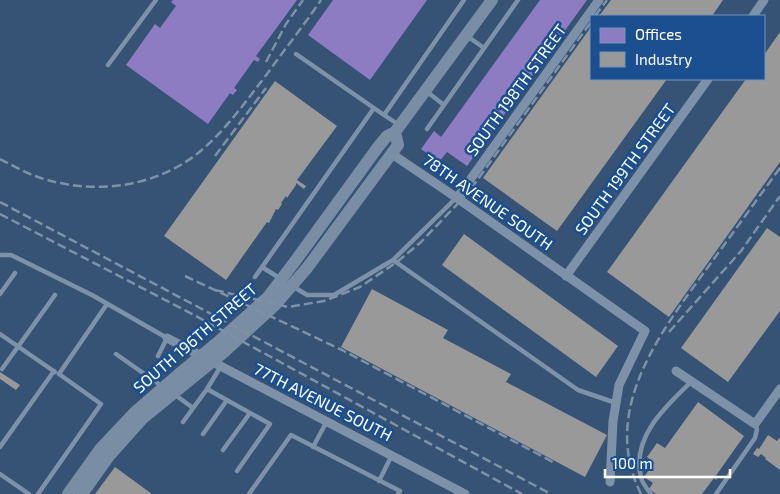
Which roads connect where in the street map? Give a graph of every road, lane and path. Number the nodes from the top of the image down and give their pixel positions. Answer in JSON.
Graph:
{"nodes":[{"id":1,"x":156,"y":0,"type":"edge"},
{"id":2,"x":464,"y":0,"type":"edge"},
{"id":3,"x":492,"y":0,"type":"edge"},
{"id":4,"x":518,"y":0,"type":"edge"},
{"id":5,"x":599,"y":0,"type":"edge"},
{"id":6,"x":764,"y":0,"type":"edge"},
{"id":7,"x":754,"y":15,"type":"edge"},
{"id":8,"x":466,"y":35,"type":"junction"},
{"id":9,"x":484,"y":48,"type":"junction"},
{"id":10,"x":296,"y":54,"type":"dead end"},
{"id":11,"x":108,"y":64,"type":"dead end"},
{"id":12,"x":707,"y":80,"type":"edge"},
{"id":13,"x":425,"y":90,"type":"junction"},
{"id":14,"x":444,"y":105,"type":"junction"},
{"id":15,"x":374,"y":108,"type":"junction"},
{"id":16,"x":384,"y":115,"type":"junction"},
{"id":17,"x":397,"y":129,"type":"junction"},
{"id":18,"x":427,"y":129,"type":"dead end"},
{"id":19,"x":392,"y":154,"type":"junction"},
{"id":20,"x":457,"y":198,"type":"junction"},
{"id":21,"x":0,"y":255,"type":"edge"},
{"id":22,"x":394,"y":260,"type":"junction"},
{"id":23,"x":262,"y":267,"type":"junction"},
{"id":24,"x":14,"y":273,"type":"dead end"},
{"id":25,"x":566,"y":276,"type":"junction"},
{"id":26,"x":255,"y":277,"type":"dead end"},
{"id":27,"x":0,"y":294,"type":"edge"},
{"id":28,"x":55,"y":295,"type":"dead end"},
{"id":29,"x":107,"y":304,"type":"junction"},
{"id":30,"x":0,"y":334,"type":"edge"},
{"id":31,"x":167,"y":338,"type":"junction"},
{"id":32,"x":18,"y":346,"type":"junction"},
{"id":33,"x":116,"y":354,"type":"dead end"},
{"id":34,"x":158,"y":356,"type":"dead end"},
{"id":35,"x":221,"y":366,"type":"junction"},
{"id":36,"x":2,"y":369,"type":"dead end"},
{"id":37,"x":54,"y":371,"type":"junction"},
{"id":38,"x":676,"y":371,"type":"dead end"},
{"id":39,"x":58,"y":374,"type":"junction"},
{"id":40,"x":692,"y":381,"type":"junction"},
{"id":41,"x":207,"y":389,"type":"junction"},
{"id":42,"x":780,"y":389,"type":"edge"},
{"id":43,"x":227,"y":400,"type":"junction"},
{"id":44,"x":616,"y":403,"type":"junction"},
{"id":45,"x":193,"y":408,"type":"junction"},
{"id":46,"x":250,"y":413,"type":"junction"},
{"id":47,"x":327,"y":421,"type":"junction"},
{"id":48,"x":183,"y":422,"type":"dead end"},
{"id":49,"x":755,"y":424,"type":"junction"},
{"id":50,"x":203,"y":434,"type":"dead end"},
{"id":51,"x":0,"y":447,"type":"edge"},
{"id":52,"x":313,"y":447,"type":"junction"},
{"id":53,"x":223,"y":450,"type":"dead end"},
{"id":54,"x":392,"y":455,"type":"junction"},
{"id":55,"x":237,"y":471,"type":"dead end"},
{"id":56,"x":0,"y":474,"type":"edge"},
{"id":57,"x":379,"y":481,"type":"junction"},
{"id":58,"x":610,"y":482,"type":"dead end"},
{"id":59,"x":29,"y":494,"type":"edge"},
{"id":60,"x":38,"y":494,"type":"edge"},
{"id":61,"x":68,"y":494,"type":"edge"},
{"id":62,"x":82,"y":494,"type":"edge"},
{"id":63,"x":249,"y":494,"type":"edge"},
{"id":64,"x":398,"y":494,"type":"edge"},
{"id":65,"x":465,"y":494,"type":"edge"},
{"id":66,"x":651,"y":494,"type":"edge"},
{"id":67,"x":716,"y":494,"type":"edge"}],
"edges":[{"from":1,"to":11,"type":"lane"},
{"from":2,"to":16,"type":"lane"},
{"from":3,"to":8,"type":"main road","name":"SOUTH 196TH STREET"},
{"from":4,"to":9,"type":"lane"},
{"from":5,"to":20,"type":"street","name":"SOUTH 198TH STREET"},
{"from":6,"to":7,"type":"street"},
{"from":8,"to":9,"type":"lane"},
{"from":8,"to":13,"type":"main road","name":"SOUTH 196TH STREET"},
{"from":9,"to":14,"type":"lane"},
{"from":10,"to":15,"type":"lane"},
{"from":12,"to":25,"type":"street","name":"SOUTH 199TH STREET"},
{"from":13,"to":14,"type":"lane"},
{"from":13,"to":17,"type":"main road","name":"SOUTH 196TH STREET"},
{"from":14,"to":18,"type":"lane"},
{"from":15,"to":16,"type":"lane"},
{"from":15,"to":23,"type":"lane"},
{"from":16,"to":17,"type":"lane"},
{"from":17,"to":19,"type":"main road","name":"SOUTH 196TH STREET"},
{"from":17,"to":61,"type":"main road","name":"SOUTH 196TH STREET"},
{"from":19,"to":20,"type":"street","name":"78TH AVENUE SOUTH"},
{"from":19,"to":62,"type":"main road","name":"SOUTH 196TH STREET"},
{"from":20,"to":22,"type":"lane"},
{"from":20,"to":25,"type":"street","name":"78TH AVENUE SOUTH"},
{"from":21,"to":29,"type":"lane"},
{"from":22,"to":23,"type":"lane"},
{"from":22,"to":44,"type":"lane"},
{"from":23,"to":26,"type":"lane"},
{"from":24,"to":27,"type":"lane"},
{"from":25,"to":44,"type":"street","name":"78TH AVENUE SOUTH"},
{"from":28,"to":32,"type":"lane"},
{"from":29,"to":31,"type":"lane"},
{"from":29,"to":39,"type":"lane"},
{"from":30,"to":32,"type":"lane"},
{"from":31,"to":34,"type":"lane"},
{"from":31,"to":35,"type":"street","name":"77TH AVENUE SOUTH"},
{"from":32,"to":36,"type":"lane"},
{"from":32,"to":37,"type":"lane"},
{"from":33,"to":45,"type":"lane"},
{"from":35,"to":41,"type":"lane"},
{"from":35,"to":47,"type":"street","name":"77TH AVENUE SOUTH"},
{"from":37,"to":39,"type":"lane"},
{"from":37,"to":51,"type":"lane"},
{"from":38,"to":40,"type":"street"},
{"from":39,"to":60,"type":"lane"},
{"from":40,"to":49,"type":"street"},
{"from":40,"to":66,"type":"lane"},
{"from":41,"to":43,"type":"lane"},
{"from":41,"to":45,"type":"lane"},
{"from":42,"to":49,"type":"street"},
{"from":43,"to":46,"type":"lane"},
{"from":43,"to":50,"type":"lane"},
{"from":44,"to":58,"type":"street"},
{"from":45,"to":48,"type":"lane"},
{"from":46,"to":53,"type":"lane"},
{"from":46,"to":55,"type":"lane"},
{"from":47,"to":52,"type":"lane"},
{"from":47,"to":54,"type":"street","name":"77TH AVENUE SOUTH"},
{"from":49,"to":67,"type":"lane"},
{"from":52,"to":57,"type":"lane"},
{"from":52,"to":63,"type":"lane"},
{"from":54,"to":57,"type":"lane"},
{"from":54,"to":65,"type":"street","name":"77TH AVENUE SOUTH"},
{"from":56,"to":59,"type":"lane"},
{"from":57,"to":64,"type":"lane"}]}
